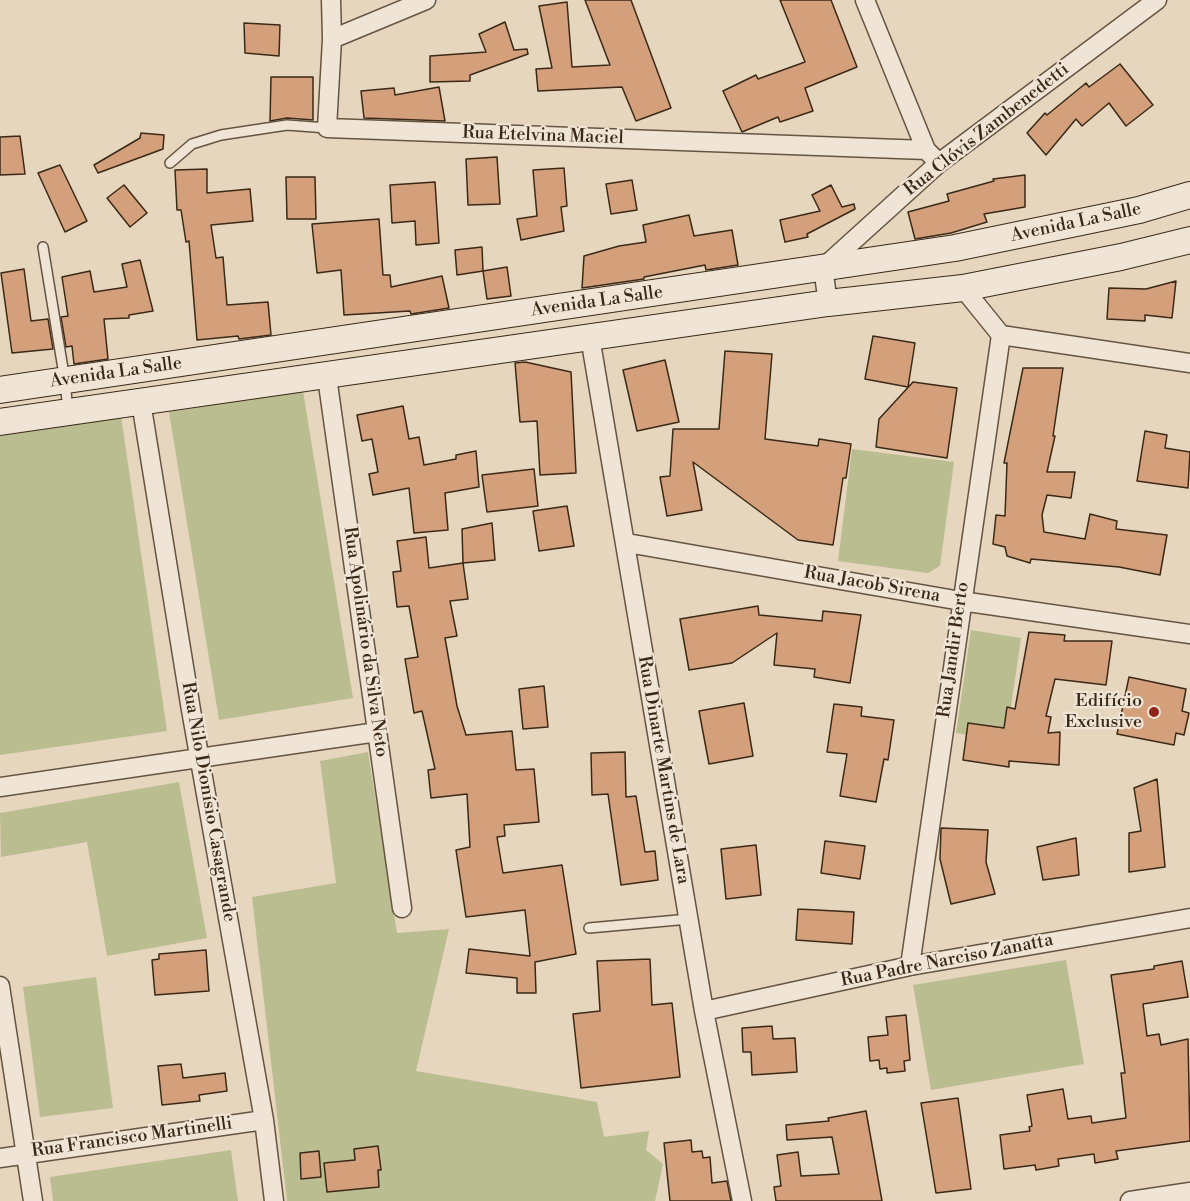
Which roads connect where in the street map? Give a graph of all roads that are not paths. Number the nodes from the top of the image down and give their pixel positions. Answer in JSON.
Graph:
{"nodes":[{"id":1,"x":331,"y":0,"type":"edge"},
{"id":2,"x":426,"y":0,"type":"edge"},
{"id":3,"x":865,"y":0,"type":"edge"},
{"id":4,"x":1157,"y":0,"type":"edge"},
{"id":5,"x":332,"y":39,"type":"junction"},
{"id":6,"x":327,"y":128,"type":"junction"},
{"id":7,"x":926,"y":150,"type":"junction"},
{"id":8,"x":170,"y":163,"type":"dead end"},
{"id":9,"x":939,"y":163,"type":"junction"},
{"id":10,"x":1190,"y":195,"type":"edge"},
{"id":11,"x":1190,"y":240,"type":"edge"},
{"id":12,"x":43,"y":247,"type":"dead end"},
{"id":13,"x":823,"y":268,"type":"junction"},
{"id":14,"x":963,"y":288,"type":"junction"},
{"id":15,"x":828,"y":303,"type":"junction"},
{"id":16,"x":1001,"y":335,"type":"junction"},
{"id":17,"x":590,"y":338,"type":"junction"},
{"id":18,"x":239,"y":355,"type":"junction"},
{"id":19,"x":1190,"y":363,"type":"edge"},
{"id":20,"x":327,"y":376,"type":"junction"},
{"id":21,"x":65,"y":381,"type":"junction"},
{"id":22,"x":241,"y":387,"type":"junction"},
{"id":23,"x":0,"y":390,"type":"edge"},
{"id":24,"x":141,"y":402,"type":"junction"},
{"id":25,"x":68,"y":413,"type":"junction"},
{"id":26,"x":0,"y":422,"type":"edge"},
{"id":27,"x":627,"y":543,"type":"junction"},
{"id":28,"x":961,"y":601,"type":"junction"},
{"id":29,"x":1190,"y":634,"type":"edge"},
{"id":30,"x":377,"y":732,"type":"junction"},
{"id":31,"x":200,"y":758,"type":"junction"},
{"id":32,"x":0,"y":787,"type":"edge"},
{"id":33,"x":402,"y":908,"type":"dead end"},
{"id":34,"x":1190,"y":918,"type":"edge"},
{"id":35,"x":689,"y":920,"type":"junction"},
{"id":36,"x":589,"y":928,"type":"dead end"},
{"id":37,"x":910,"y":966,"type":"junction"},
{"id":38,"x":0,"y":986,"type":"edge"},
{"id":39,"x":704,"y":1011,"type":"junction"},
{"id":40,"x":264,"y":1120,"type":"junction"},
{"id":41,"x":26,"y":1154,"type":"junction"},
{"id":42,"x":0,"y":1158,"type":"edge"},
{"id":43,"x":1190,"y":1192,"type":"edge"},
{"id":44,"x":33,"y":1201,"type":"edge"},
{"id":45,"x":274,"y":1201,"type":"edge"},
{"id":46,"x":742,"y":1201,"type":"edge"},
{"id":47,"x":1130,"y":1201,"type":"edge"}],
"edges":[{"from":1,"to":5,"type":"street"},
{"from":2,"to":5,"type":"street"},
{"from":3,"to":7,"type":"street"},
{"from":4,"to":9,"type":"street","name":"Rua Clóvis Zambenedetti"},
{"from":5,"to":6,"type":"street"},
{"from":6,"to":7,"type":"street","name":"Rua Etelvina Maciel"},
{"from":6,"to":8,"type":"lane","name":"Rua Etelvina Maciel"},
{"from":7,"to":9,"type":"street"},
{"from":9,"to":13,"type":"street","name":"Rua Clóvis Zambenedetti"},
{"from":10,"to":13,"type":"main road","name":"Avenida La Salle"},
{"from":11,"to":14,"type":"main road","name":"Avenida La Salle"},
{"from":12,"to":21,"type":"lane"},
{"from":13,"to":15,"type":"street"},
{"from":13,"to":18,"type":"main road","name":"Avenida La Salle"},
{"from":14,"to":15,"type":"main road","name":"Avenida La Salle"},
{"from":14,"to":16,"type":"street"},
{"from":15,"to":17,"type":"main road","name":"Avenida La Salle"},
{"from":16,"to":19,"type":"street"},
{"from":16,"to":28,"type":"street","name":"Rua Jandir Berto"},
{"from":17,"to":20,"type":"main road","name":"Avenida La Salle"},
{"from":17,"to":27,"type":"street","name":"Rua Dinarte Martins de Lara"},
{"from":18,"to":21,"type":"main road","name":"Avenida La Salle"},
{"from":18,"to":22,"type":"main road"},
{"from":20,"to":22,"type":"main road","name":"Avenida La Salle"},
{"from":20,"to":30,"type":"street","name":"Rua Apolinário da Silva Neto"},
{"from":21,"to":23,"type":"main road","name":"Avenida La Salle"},
{"from":21,"to":25,"type":"lane"},
{"from":22,"to":24,"type":"main road","name":"Avenida La Salle"},
{"from":24,"to":25,"type":"main road","name":"Avenida La Salle"},
{"from":24,"to":31,"type":"street","name":"Rua Nilo Dionísio Casagrande"},
{"from":25,"to":26,"type":"main road","name":"Avenida La Salle"},
{"from":27,"to":28,"type":"street","name":"Rua Jacob Sirena"},
{"from":27,"to":35,"type":"street","name":"Rua Dinarte Martins de Lara"},
{"from":28,"to":29,"type":"street","name":"Rua Jacob Sirena"},
{"from":28,"to":37,"type":"street","name":"Rua Jandir Berto"},
{"from":30,"to":31,"type":"street"},
{"from":30,"to":33,"type":"street","name":"Rua Apolinário da Silva Neto"},
{"from":31,"to":32,"type":"street"},
{"from":31,"to":40,"type":"street","name":"Rua Nilo Dionísio Casagrande"},
{"from":34,"to":37,"type":"street","name":"Rua Padre Narciso Zanatta"},
{"from":35,"to":36,"type":"lane"},
{"from":35,"to":39,"type":"street","name":"Rua Dinarte Martins de Lara"},
{"from":37,"to":39,"type":"street","name":"Rua Padre Narciso Zanatta"},
{"from":38,"to":41,"type":"street"},
{"from":39,"to":46,"type":"street","name":"Rua Dinarte Martins de Lara"},
{"from":40,"to":41,"type":"street","name":"Rua Francisco Martinelli"},
{"from":40,"to":45,"type":"street","name":"Rua Nilo Dionísio Casagrande"},
{"from":41,"to":42,"type":"street","name":"Rua Francisco Martinelli"},
{"from":41,"to":44,"type":"street"},
{"from":43,"to":47,"type":"street"}]}
